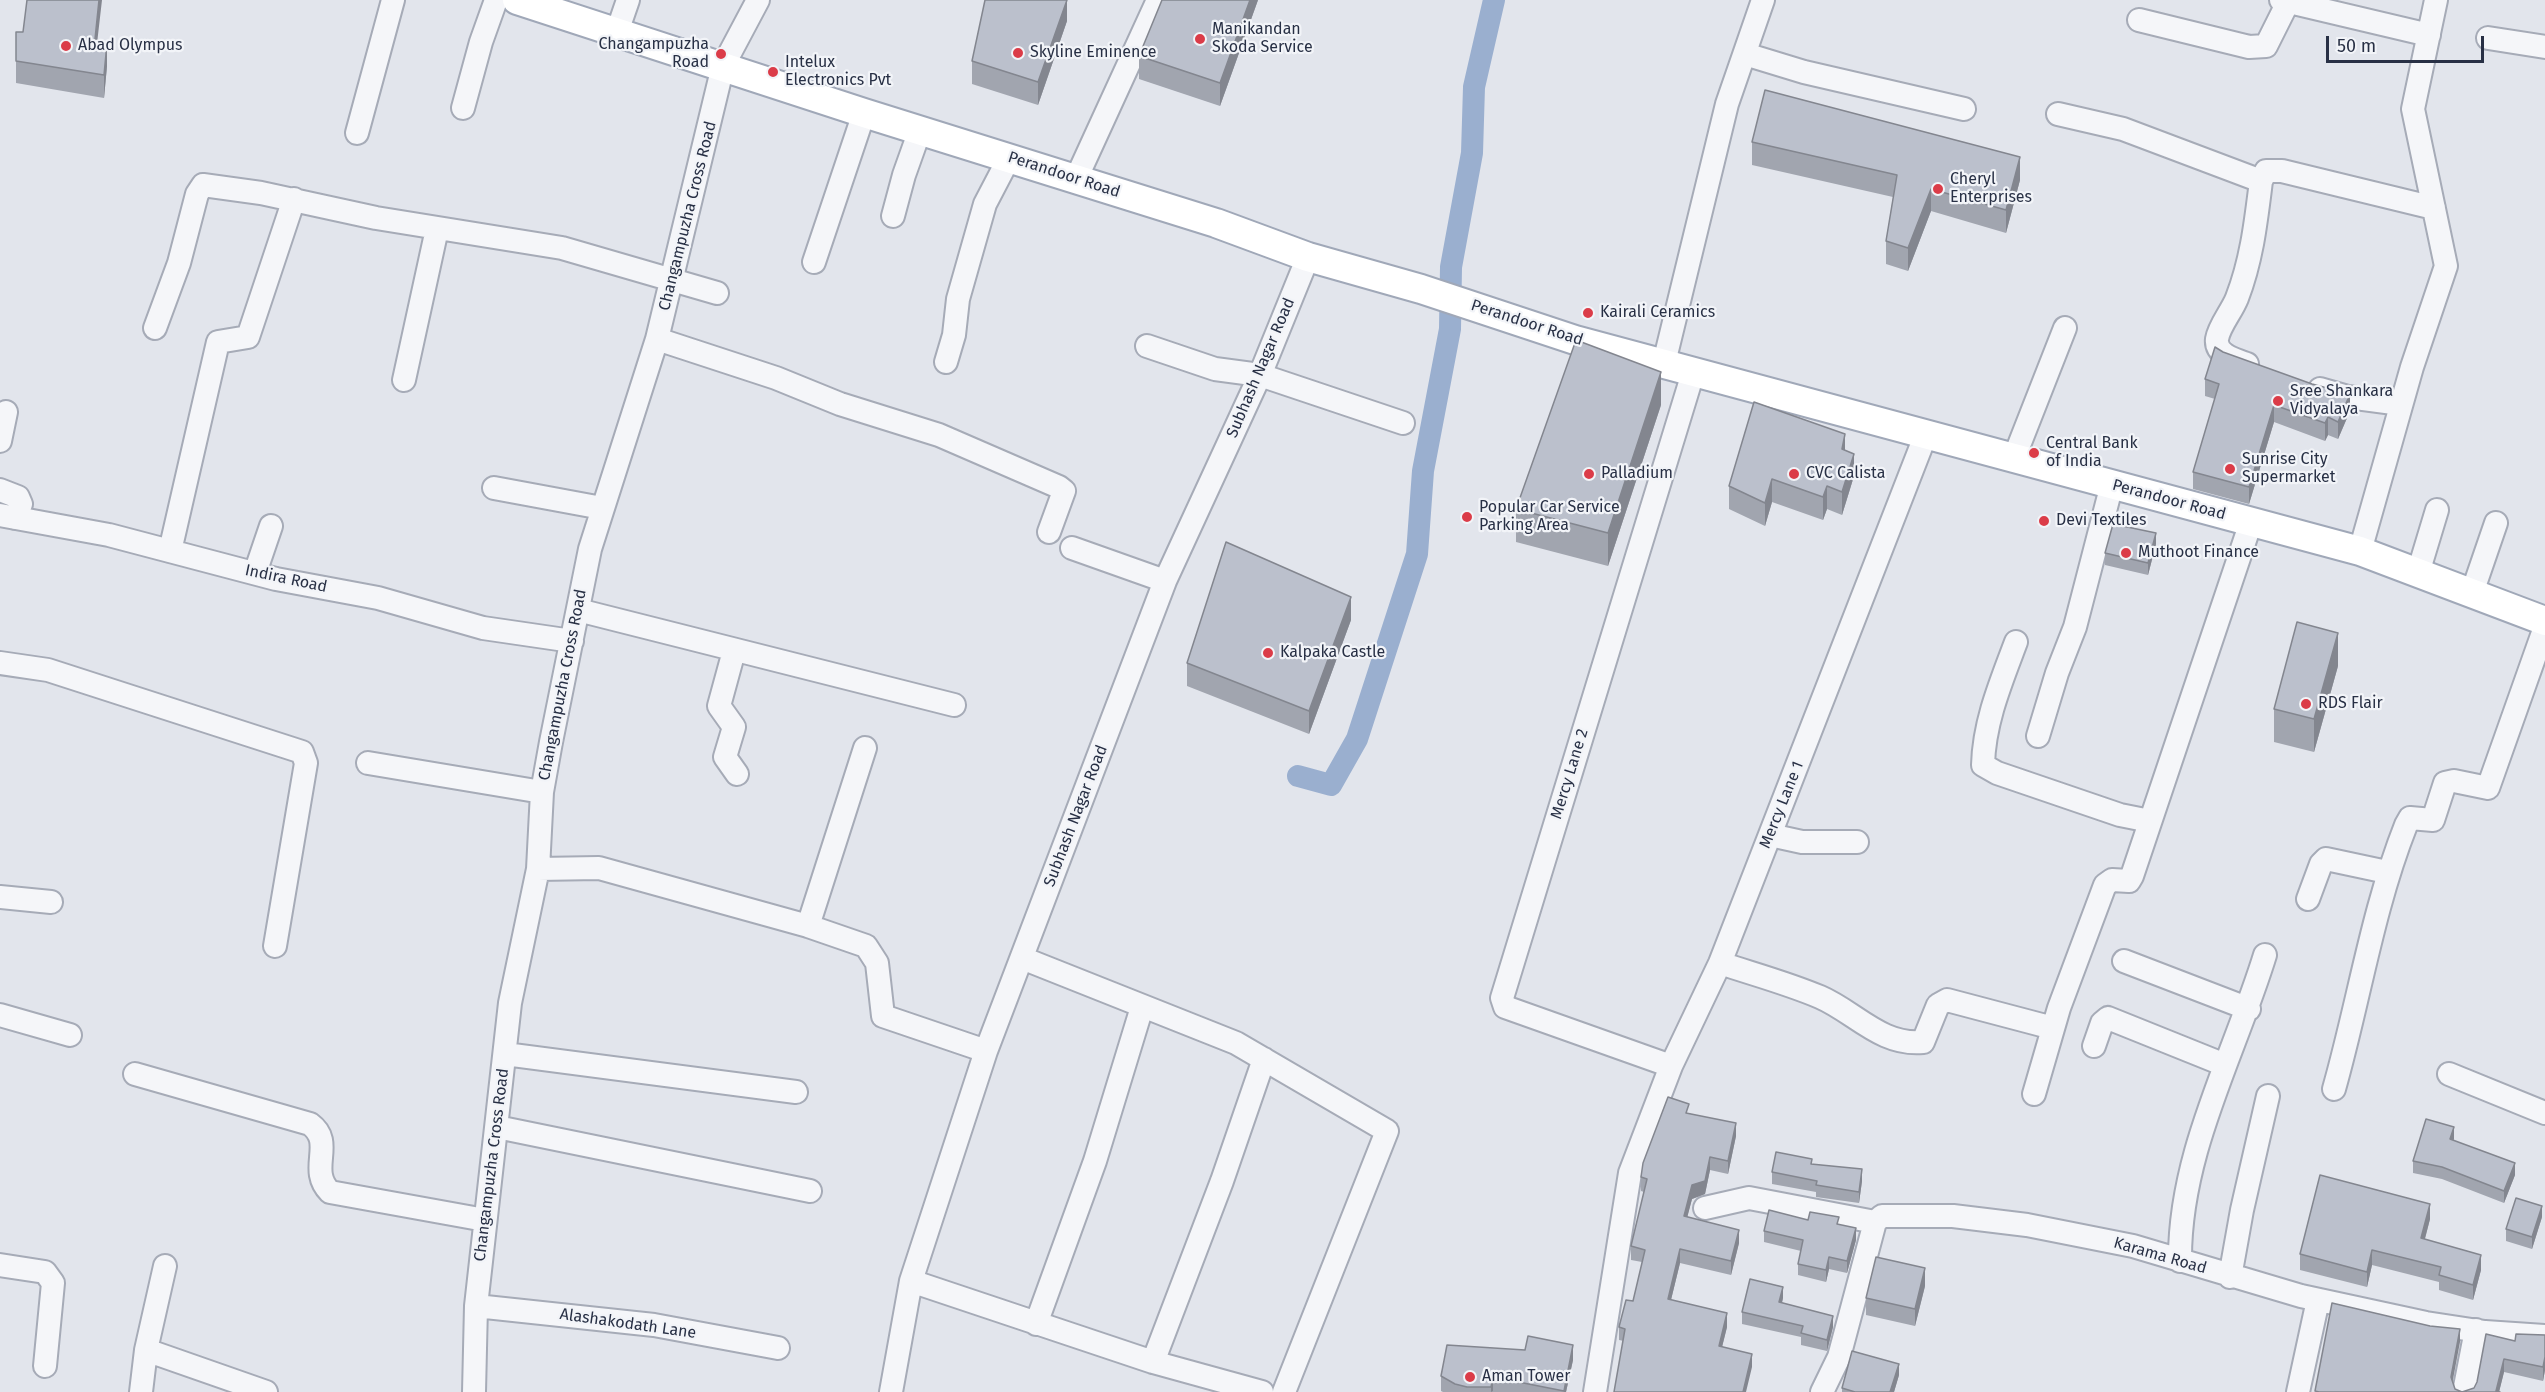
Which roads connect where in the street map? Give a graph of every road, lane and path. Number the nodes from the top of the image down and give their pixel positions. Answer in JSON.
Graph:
{"nodes":[{"id":1,"x":393,"y":0,"type":"edge"},
{"id":2,"x":496,"y":0,"type":"edge"},
{"id":3,"x":517,"y":0,"type":"edge"},
{"id":4,"x":628,"y":0,"type":"edge"},
{"id":5,"x":758,"y":0,"type":"edge"},
{"id":6,"x":1158,"y":0,"type":"edge"},
{"id":7,"x":1763,"y":0,"type":"edge"},
{"id":8,"x":2436,"y":0,"type":"edge"},
{"id":9,"x":2284,"y":1,"type":"edge"},
{"id":10,"x":2139,"y":20,"type":"dead end"},
{"id":11,"x":617,"y":32,"type":"junction"},
{"id":12,"x":2429,"y":35,"type":"junction"},
{"id":13,"x":2488,"y":38,"type":"dead end"},
{"id":14,"x":2545,"y":47,"type":"edge"},
{"id":15,"x":1745,"y":54,"type":"junction"},
{"id":16,"x":723,"y":66,"type":"junction"},
{"id":17,"x":463,"y":108,"type":"dead end"},
{"id":18,"x":1964,"y":109,"type":"dead end"},
{"id":19,"x":864,"y":113,"type":"junction"},
{"id":20,"x":2058,"y":114,"type":"dead end"},
{"id":21,"x":920,"y":130,"type":"junction"},
{"id":22,"x":357,"y":133,"type":"dead end"},
{"id":23,"x":1009,"y":158,"type":"junction"},
{"id":24,"x":1076,"y":179,"type":"junction"},
{"id":25,"x":2261,"y":181,"type":"junction"},
{"id":26,"x":294,"y":199,"type":"junction"},
{"id":27,"x":2434,"y":208,"type":"junction"},
{"id":28,"x":893,"y":216,"type":"dead end"},
{"id":29,"x":437,"y":229,"type":"junction"},
{"id":30,"x":1308,"y":257,"type":"junction"},
{"id":31,"x":814,"y":262,"type":"dead end"},
{"id":32,"x":673,"y":280,"type":"junction"},
{"id":33,"x":717,"y":292,"type":"dead end"},
{"id":34,"x":154,"y":328,"type":"dead end"},
{"id":35,"x":2065,"y":328,"type":"dead end"},
{"id":36,"x":657,"y":339,"type":"junction"},
{"id":37,"x":1147,"y":345,"type":"dead end"},
{"id":38,"x":946,"y":362,"type":"dead end"},
{"id":39,"x":1664,"y":363,"type":"junction"},
{"id":40,"x":2268,"y":372,"type":"edge"},
{"id":41,"x":1693,"y":373,"type":"junction"},
{"id":42,"x":1260,"y":375,"type":"junction"},
{"id":43,"x":404,"y":380,"type":"dead end"},
{"id":44,"x":2298,"y":382,"type":"edge"},
{"id":45,"x":2401,"y":404,"type":"junction"},
{"id":46,"x":6,"y":412,"type":"dead end"},
{"id":47,"x":1403,"y":423,"type":"dead end"},
{"id":48,"x":1926,"y":434,"type":"junction"},
{"id":49,"x":0,"y":441,"type":"edge"},
{"id":50,"x":2014,"y":458,"type":"junction"},
{"id":51,"x":2112,"y":484,"type":"junction"},
{"id":52,"x":494,"y":488,"type":"dead end"},
{"id":53,"x":0,"y":490,"type":"edge"},
{"id":54,"x":602,"y":508,"type":"junction"},
{"id":55,"x":2437,"y":510,"type":"dead end"},
{"id":56,"x":8,"y":517,"type":"edge"},
{"id":57,"x":2251,"y":522,"type":"junction"},
{"id":58,"x":2496,"y":523,"type":"dead end"},
{"id":59,"x":271,"y":526,"type":"dead end"},
{"id":60,"x":1049,"y":532,"type":"dead end"},
{"id":61,"x":1072,"y":548,"type":"dead end"},
{"id":62,"x":170,"y":551,"type":"junction"},
{"id":63,"x":2360,"y":551,"type":"junction"},
{"id":64,"x":255,"y":573,"type":"junction"},
{"id":65,"x":2418,"y":573,"type":"junction"},
{"id":66,"x":1165,"y":581,"type":"junction"},
{"id":67,"x":2472,"y":593,"type":"junction"},
{"id":68,"x":578,"y":610,"type":"junction"},
{"id":69,"x":2545,"y":621,"type":"edge"},
{"id":70,"x":2545,"y":627,"type":"edge"},
{"id":71,"x":572,"y":641,"type":"junction"},
{"id":72,"x":2016,"y":642,"type":"dead end"},
{"id":73,"x":734,"y":651,"type":"junction"},
{"id":74,"x":0,"y":663,"type":"edge"},
{"id":75,"x":954,"y":705,"type":"dead end"},
{"id":76,"x":2038,"y":736,"type":"dead end"},
{"id":77,"x":865,"y":748,"type":"dead end"},
{"id":78,"x":368,"y":763,"type":"dead end"},
{"id":79,"x":737,"y":774,"type":"dead end"},
{"id":80,"x":542,"y":792,"type":"junction"},
{"id":81,"x":2150,"y":821,"type":"junction"},
{"id":82,"x":1770,"y":835,"type":"junction"},
{"id":83,"x":1857,"y":842,"type":"dead end"},
{"id":84,"x":538,"y":869,"type":"junction"},
{"id":85,"x":2387,"y":872,"type":"junction"},
{"id":86,"x":0,"y":897,"type":"edge"},
{"id":87,"x":2307,"y":899,"type":"dead end"},
{"id":88,"x":51,"y":902,"type":"dead end"},
{"id":89,"x":808,"y":926,"type":"junction"},
{"id":90,"x":275,"y":946,"type":"dead end"},
{"id":91,"x":2265,"y":955,"type":"dead end"},
{"id":92,"x":1022,"y":958,"type":"junction"},
{"id":93,"x":2124,"y":961,"type":"dead end"},
{"id":94,"x":1720,"y":963,"type":"junction"},
{"id":95,"x":1142,"y":1007,"type":"junction"},
{"id":96,"x":2249,"y":1009,"type":"junction"},
{"id":97,"x":0,"y":1015,"type":"edge"},
{"id":98,"x":2053,"y":1028,"type":"junction"},
{"id":99,"x":70,"y":1035,"type":"dead end"},
{"id":100,"x":2094,"y":1046,"type":"dead end"},
{"id":101,"x":986,"y":1051,"type":"junction"},
{"id":102,"x":505,"y":1054,"type":"junction"},
{"id":103,"x":1264,"y":1059,"type":"junction"},
{"id":104,"x":2225,"y":1065,"type":"junction"},
{"id":105,"x":1671,"y":1066,"type":"junction"},
{"id":106,"x":135,"y":1074,"type":"dead end"},
{"id":107,"x":2449,"y":1074,"type":"dead end"},
{"id":108,"x":2334,"y":1089,"type":"dead end"},
{"id":109,"x":796,"y":1092,"type":"dead end"},
{"id":110,"x":2034,"y":1094,"type":"dead end"},
{"id":111,"x":2268,"y":1096,"type":"dead end"},
{"id":112,"x":2545,"y":1113,"type":"edge"},
{"id":113,"x":497,"y":1127,"type":"junction"},
{"id":114,"x":810,"y":1191,"type":"dead end"},
{"id":115,"x":1705,"y":1208,"type":"dead end"},
{"id":116,"x":485,"y":1220,"type":"junction"},
{"id":117,"x":1875,"y":1222,"type":"junction"},
{"id":118,"x":2180,"y":1261,"type":"junction"},
{"id":119,"x":0,"y":1265,"type":"edge"},
{"id":120,"x":165,"y":1266,"type":"dead end"},
{"id":121,"x":2230,"y":1277,"type":"junction"},
{"id":122,"x":911,"y":1281,"type":"junction"},
{"id":123,"x":2318,"y":1300,"type":"junction"},
{"id":124,"x":476,"y":1306,"type":"junction"},
{"id":125,"x":1036,"y":1324,"type":"junction"},
{"id":126,"x":2476,"y":1330,"type":"junction"},
{"id":127,"x":2545,"y":1336,"type":"edge"},
{"id":128,"x":778,"y":1348,"type":"dead end"},
{"id":129,"x":146,"y":1350,"type":"junction"},
{"id":130,"x":1153,"y":1362,"type":"junction"},
{"id":131,"x":45,"y":1366,"type":"dead end"},
{"id":132,"x":141,"y":1392,"type":"edge"},
{"id":133,"x":266,"y":1392,"type":"edge"},
{"id":134,"x":474,"y":1392,"type":"edge"},
{"id":135,"x":891,"y":1392,"type":"edge"},
{"id":136,"x":1262,"y":1392,"type":"edge"},
{"id":137,"x":1284,"y":1392,"type":"edge"},
{"id":138,"x":1595,"y":1392,"type":"edge"},
{"id":139,"x":1822,"y":1392,"type":"edge"},
{"id":140,"x":2298,"y":1392,"type":"edge"},
{"id":141,"x":2464,"y":1392,"type":"edge"}],
"edges":[{"from":1,"to":22,"type":"street"},
{"from":2,"to":17,"type":"street"},
{"from":3,"to":11,"type":"main road","name":"Perandoor Road"},
{"from":4,"to":11,"type":"street"},
{"from":5,"to":16,"type":"street","name":"Changampuzha Cross Road"},
{"from":6,"to":24,"type":"street"},
{"from":7,"to":15,"type":"street"},
{"from":8,"to":12,"type":"street"},
{"from":9,"to":10,"type":"street"},
{"from":9,"to":12,"type":"street"},
{"from":11,"to":16,"type":"main road","name":"Perandoor Road"},
{"from":12,"to":27,"type":"street"},
{"from":13,"to":14,"type":"street"},
{"from":15,"to":18,"type":"street"},
{"from":15,"to":39,"type":"street"},
{"from":16,"to":19,"type":"main road","name":"Perandoor Road"},
{"from":16,"to":32,"type":"street","name":"Changampuzha Cross Road"},
{"from":19,"to":21,"type":"main road","name":"Perandoor Road"},
{"from":19,"to":31,"type":"street"},
{"from":20,"to":25,"type":"street"},
{"from":21,"to":23,"type":"main road","name":"Perandoor Road"},
{"from":21,"to":28,"type":"street"},
{"from":23,"to":24,"type":"main road","name":"Perandoor Road"},
{"from":23,"to":38,"type":"street"},
{"from":24,"to":30,"type":"main road","name":"Perandoor Road"},
{"from":25,"to":27,"type":"street"},
{"from":25,"to":40,"type":"street"},
{"from":26,"to":29,"type":"street"},
{"from":26,"to":34,"type":"street"},
{"from":26,"to":62,"type":"street"},
{"from":27,"to":45,"type":"street"},
{"from":29,"to":32,"type":"street"},
{"from":29,"to":43,"type":"street"},
{"from":30,"to":39,"type":"main road","name":"Perandoor Road"},
{"from":30,"to":42,"type":"street","name":"Subhash Nagar Road"},
{"from":32,"to":33,"type":"street"},
{"from":32,"to":36,"type":"street","name":"Changampuzha Cross Road"},
{"from":35,"to":50,"type":"street"},
{"from":36,"to":54,"type":"street","name":"Changampuzha Cross Road"},
{"from":36,"to":60,"type":"street"},
{"from":37,"to":42,"type":"street"},
{"from":39,"to":41,"type":"main road","name":"Perandoor Road"},
{"from":41,"to":48,"type":"main road","name":"Perandoor Road"},
{"from":41,"to":105,"type":"street","name":"Mercy Lane 2"},
{"from":42,"to":47,"type":"street"},
{"from":42,"to":66,"type":"street","name":"Subhash Nagar Road"},
{"from":44,"to":45,"type":"street"},
{"from":45,"to":63,"type":"street"},
{"from":46,"to":49,"type":"street"},
{"from":48,"to":50,"type":"main road","name":"Perandoor Road"},
{"from":48,"to":82,"type":"street","name":"Mercy Lane 1"},
{"from":50,"to":51,"type":"main road","name":"Perandoor Road"},
{"from":51,"to":57,"type":"main road","name":"Perandoor Road"},
{"from":51,"to":76,"type":"street"},
{"from":52,"to":54,"type":"street"},
{"from":53,"to":56,"type":"street"},
{"from":54,"to":68,"type":"street","name":"Changampuzha Cross Road"},
{"from":55,"to":65,"type":"street"},
{"from":56,"to":62,"type":"street","name":"Indira Road"},
{"from":57,"to":63,"type":"main road","name":"Perandoor Road"},
{"from":57,"to":81,"type":"street"},
{"from":58,"to":67,"type":"street"},
{"from":59,"to":64,"type":"street"},
{"from":61,"to":66,"type":"street"},
{"from":62,"to":64,"type":"street","name":"Indira Road"},
{"from":63,"to":65,"type":"main road","name":"Perandoor Road"},
{"from":64,"to":71,"type":"street","name":"Indira Road"},
{"from":65,"to":67,"type":"main road","name":"Perandoor Road"},
{"from":66,"to":92,"type":"street","name":"Subhash Nagar Road"},
{"from":67,"to":69,"type":"main road","name":"Perandoor Road"},
{"from":68,"to":71,"type":"street","name":"Changampuzha Cross Road"},
{"from":68,"to":73,"type":"street"},
{"from":70,"to":85,"type":"street"},
{"from":71,"to":80,"type":"street","name":"Changampuzha Cross Road"},
{"from":72,"to":81,"type":"street"},
{"from":73,"to":75,"type":"street"},
{"from":73,"to":79,"type":"street"},
{"from":74,"to":90,"type":"street"},
{"from":77,"to":89,"type":"street"},
{"from":78,"to":80,"type":"street"},
{"from":80,"to":84,"type":"street","name":"Changampuzha Cross Road"},
{"from":81,"to":98,"type":"street"},
{"from":82,"to":83,"type":"street"},
{"from":82,"to":94,"type":"street","name":"Mercy Lane 1"},
{"from":84,"to":89,"type":"street"},
{"from":84,"to":102,"type":"street","name":"Changampuzha Cross Road"},
{"from":85,"to":87,"type":"street"},
{"from":85,"to":108,"type":"street"},
{"from":86,"to":88,"type":"street"},
{"from":89,"to":101,"type":"street"},
{"from":91,"to":96,"type":"street"},
{"from":92,"to":95,"type":"street"},
{"from":92,"to":101,"type":"street","name":"Subhash Nagar Road"},
{"from":93,"to":96,"type":"street"},
{"from":94,"to":98,"type":"street"},
{"from":94,"to":105,"type":"street","name":"Mercy Lane 1"},
{"from":95,"to":103,"type":"street"},
{"from":95,"to":125,"type":"street"},
{"from":96,"to":104,"type":"street"},
{"from":97,"to":99,"type":"street"},
{"from":98,"to":110,"type":"street"},
{"from":100,"to":104,"type":"street"},
{"from":101,"to":122,"type":"street","name":"Subhash Nagar Road"},
{"from":102,"to":109,"type":"street"},
{"from":102,"to":113,"type":"street","name":"Changampuzha Cross Road"},
{"from":103,"to":130,"type":"street"},
{"from":103,"to":137,"type":"street"},
{"from":104,"to":118,"type":"street"},
{"from":105,"to":138,"type":"street","name":"Mercy Lane 1"},
{"from":106,"to":116,"type":"street"},
{"from":107,"to":112,"type":"street"},
{"from":111,"to":121,"type":"street"},
{"from":113,"to":114,"type":"street"},
{"from":113,"to":116,"type":"street","name":"Changampuzha Cross Road"},
{"from":115,"to":117,"type":"street"},
{"from":116,"to":124,"type":"street","name":"Changampuzha Cross Road"},
{"from":117,"to":118,"type":"street","name":"Karama Road"},
{"from":117,"to":139,"type":"street"},
{"from":118,"to":121,"type":"street","name":"Karama Road"},
{"from":119,"to":131,"type":"street"},
{"from":120,"to":129,"type":"street"},
{"from":121,"to":123,"type":"street","name":"Karama Road"},
{"from":122,"to":125,"type":"street"},
{"from":122,"to":135,"type":"street","name":"Subhash Nagar Road"},
{"from":123,"to":126,"type":"street","name":"Karama Road"},
{"from":123,"to":140,"type":"street"},
{"from":124,"to":128,"type":"street","name":"Alashakodath Lane"},
{"from":124,"to":134,"type":"street","name":"Changampuzha Cross Road"},
{"from":125,"to":130,"type":"street"},
{"from":126,"to":127,"type":"street","name":"Karama Road"},
{"from":126,"to":141,"type":"street"},
{"from":129,"to":132,"type":"street"},
{"from":129,"to":133,"type":"street"},
{"from":130,"to":136,"type":"street"}]}
